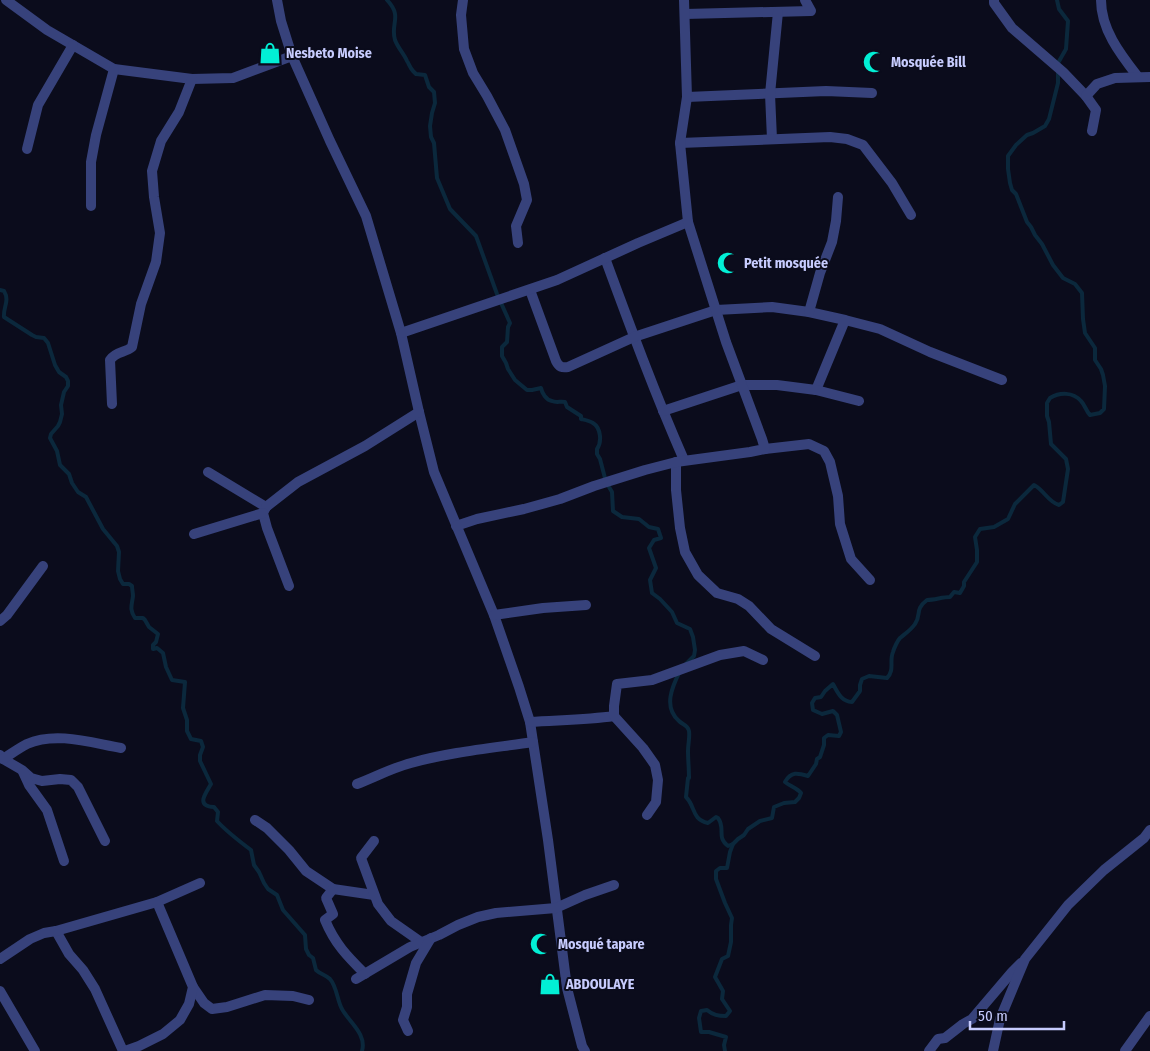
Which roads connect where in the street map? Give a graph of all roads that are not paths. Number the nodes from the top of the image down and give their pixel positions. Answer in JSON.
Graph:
{"nodes":[{"id":1,"x":6,"y":0,"type":"edge"},
{"id":2,"x":277,"y":0,"type":"edge"},
{"id":3,"x":463,"y":0,"type":"edge"},
{"id":4,"x":684,"y":0,"type":"edge"},
{"id":5,"x":805,"y":0,"type":"edge"},
{"id":6,"x":994,"y":0,"type":"edge"},
{"id":7,"x":1101,"y":0,"type":"edge"},
{"id":8,"x":778,"y":12,"type":"junction"},
{"id":9,"x":685,"y":14,"type":"junction"},
{"id":10,"x":73,"y":44,"type":"junction"},
{"id":11,"x":292,"y":56,"type":"junction"},
{"id":12,"x":114,"y":69,"type":"junction"},
{"id":13,"x":1138,"y":77,"type":"junction"},
{"id":14,"x":1150,"y":77,"type":"edge"},
{"id":15,"x":192,"y":80,"type":"junction"},
{"id":16,"x":872,"y":93,"type":"dead end"},
{"id":17,"x":770,"y":94,"type":"junction"},
{"id":18,"x":1086,"y":96,"type":"junction"},
{"id":19,"x":686,"y":97,"type":"junction"},
{"id":20,"x":1092,"y":131,"type":"dead end"},
{"id":21,"x":772,"y":139,"type":"junction"},
{"id":22,"x":680,"y":143,"type":"junction"},
{"id":23,"x":27,"y":149,"type":"dead end"},
{"id":24,"x":838,"y":197,"type":"dead end"},
{"id":25,"x":91,"y":206,"type":"dead end"},
{"id":26,"x":911,"y":215,"type":"dead end"},
{"id":27,"x":688,"y":222,"type":"junction"},
{"id":28,"x":518,"y":243,"type":"dead end"},
{"id":29,"x":605,"y":258,"type":"junction"},
{"id":30,"x":525,"y":291,"type":"junction"},
{"id":31,"x":716,"y":310,"type":"junction"},
{"id":32,"x":809,"y":312,"type":"junction"},
{"id":33,"x":846,"y":320,"type":"junction"},
{"id":34,"x":400,"y":333,"type":"junction"},
{"id":35,"x":634,"y":336,"type":"junction"},
{"id":36,"x":1002,"y":380,"type":"dead end"},
{"id":37,"x":742,"y":385,"type":"junction"},
{"id":38,"x":816,"y":390,"type":"junction"},
{"id":39,"x":859,"y":401,"type":"dead end"},
{"id":40,"x":112,"y":404,"type":"dead end"},
{"id":41,"x":663,"y":411,"type":"junction"},
{"id":42,"x":419,"y":412,"type":"junction"},
{"id":43,"x":765,"y":449,"type":"junction"},
{"id":44,"x":680,"y":461,"type":"junction"},
{"id":45,"x":208,"y":472,"type":"dead end"},
{"id":46,"x":265,"y":510,"type":"junction"},
{"id":47,"x":456,"y":526,"type":"junction"},
{"id":48,"x":194,"y":534,"type":"dead end"},
{"id":49,"x":43,"y":566,"type":"dead end"},
{"id":50,"x":870,"y":580,"type":"dead end"},
{"id":51,"x":289,"y":586,"type":"dead end"},
{"id":52,"x":586,"y":605,"type":"dead end"},
{"id":53,"x":494,"y":615,"type":"junction"},
{"id":54,"x":0,"y":621,"type":"edge"},
{"id":55,"x":815,"y":656,"type":"dead end"},
{"id":56,"x":764,"y":660,"type":"dead end"},
{"id":57,"x":614,"y":716,"type":"junction"},
{"id":58,"x":530,"y":722,"type":"junction"},
{"id":59,"x":533,"y":742,"type":"junction"},
{"id":60,"x":121,"y":748,"type":"dead end"},
{"id":61,"x":2,"y":757,"type":"edge"},
{"id":62,"x":22,"y":770,"type":"junction"},
{"id":63,"x":357,"y":784,"type":"dead end"},
{"id":64,"x":647,"y":815,"type":"dead end"},
{"id":65,"x":255,"y":820,"type":"dead end"},
{"id":66,"x":1150,"y":830,"type":"edge"},
{"id":67,"x":105,"y":841,"type":"dead end"},
{"id":68,"x":374,"y":841,"type":"dead end"},
{"id":69,"x":64,"y":861,"type":"dead end"},
{"id":70,"x":200,"y":883,"type":"dead end"},
{"id":71,"x":614,"y":886,"type":"dead end"},
{"id":72,"x":334,"y":889,"type":"junction"},
{"id":73,"x":374,"y":895,"type":"junction"},
{"id":74,"x":158,"y":902,"type":"junction"},
{"id":75,"x":556,"y":908,"type":"junction"},
{"id":76,"x":56,"y":931,"type":"junction"},
{"id":77,"x":426,"y":940,"type":"junction"},
{"id":78,"x":0,"y":959,"type":"edge"},
{"id":79,"x":1025,"y":959,"type":"junction"},
{"id":80,"x":193,"y":987,"type":"junction"},
{"id":81,"x":0,"y":991,"type":"edge"},
{"id":82,"x":309,"y":1000,"type":"dead end"},
{"id":83,"x":1150,"y":1016,"type":"edge"},
{"id":84,"x":408,"y":1031,"type":"dead end"},
{"id":85,"x":581,"y":1049,"type":"edge"},
{"id":86,"x":35,"y":1051,"type":"edge"},
{"id":87,"x":124,"y":1051,"type":"edge"},
{"id":88,"x":929,"y":1051,"type":"edge"},
{"id":89,"x":993,"y":1051,"type":"edge"},
{"id":90,"x":1125,"y":1051,"type":"edge"}],
"edges":[{"from":1,"to":10,"type":"street"},
{"from":2,"to":11,"type":"street"},
{"from":3,"to":28,"type":"street"},
{"from":4,"to":9,"type":"street"},
{"from":5,"to":8,"type":"street"},
{"from":6,"to":18,"type":"street"},
{"from":7,"to":13,"type":"street"},
{"from":8,"to":9,"type":"street"},
{"from":8,"to":17,"type":"street"},
{"from":9,"to":19,"type":"street"},
{"from":10,"to":12,"type":"street"},
{"from":10,"to":23,"type":"street"},
{"from":11,"to":15,"type":"street"},
{"from":11,"to":34,"type":"street"},
{"from":12,"to":15,"type":"street"},
{"from":12,"to":25,"type":"street"},
{"from":13,"to":14,"type":"street"},
{"from":13,"to":18,"type":"street"},
{"from":15,"to":40,"type":"street"},
{"from":16,"to":17,"type":"street"},
{"from":17,"to":19,"type":"street"},
{"from":17,"to":21,"type":"street"},
{"from":18,"to":20,"type":"street"},
{"from":19,"to":22,"type":"street"},
{"from":21,"to":22,"type":"street"},
{"from":21,"to":26,"type":"street"},
{"from":22,"to":27,"type":"street"},
{"from":24,"to":32,"type":"street"},
{"from":27,"to":29,"type":"street"},
{"from":27,"to":31,"type":"street"},
{"from":29,"to":30,"type":"street"},
{"from":29,"to":35,"type":"street"},
{"from":30,"to":34,"type":"street"},
{"from":30,"to":35,"type":"street"},
{"from":31,"to":32,"type":"street"},
{"from":31,"to":35,"type":"street"},
{"from":31,"to":37,"type":"street"},
{"from":32,"to":33,"type":"street"},
{"from":33,"to":36,"type":"street"},
{"from":33,"to":38,"type":"street"},
{"from":34,"to":42,"type":"street"},
{"from":35,"to":41,"type":"street"},
{"from":37,"to":38,"type":"street"},
{"from":37,"to":41,"type":"street"},
{"from":37,"to":43,"type":"street"},
{"from":38,"to":39,"type":"street"},
{"from":41,"to":44,"type":"street"},
{"from":42,"to":46,"type":"street"},
{"from":42,"to":47,"type":"street"},
{"from":43,"to":44,"type":"street"},
{"from":43,"to":50,"type":"street"},
{"from":44,"to":47,"type":"street"},
{"from":44,"to":55,"type":"street"},
{"from":45,"to":46,"type":"street"},
{"from":46,"to":48,"type":"street"},
{"from":46,"to":51,"type":"street"},
{"from":47,"to":53,"type":"street"},
{"from":49,"to":54,"type":"street"},
{"from":52,"to":53,"type":"street"},
{"from":53,"to":58,"type":"street"},
{"from":56,"to":57,"type":"street"},
{"from":57,"to":58,"type":"street"},
{"from":57,"to":64,"type":"street"},
{"from":58,"to":59,"type":"street"},
{"from":59,"to":63,"type":"street"},
{"from":59,"to":75,"type":"street"},
{"from":60,"to":61,"type":"street"},
{"from":61,"to":62,"type":"street"},
{"from":62,"to":67,"type":"street"},
{"from":62,"to":69,"type":"street"},
{"from":65,"to":72,"type":"street"},
{"from":66,"to":79,"type":"street"},
{"from":68,"to":73,"type":"street"},
{"from":70,"to":74,"type":"street"},
{"from":71,"to":75,"type":"street"},
{"from":72,"to":73,"type":"street"},
{"from":72,"to":77,"type":"street"},
{"from":73,"to":77,"type":"street"},
{"from":74,"to":76,"type":"street"},
{"from":74,"to":80,"type":"street"},
{"from":75,"to":77,"type":"street"},
{"from":75,"to":85,"type":"street"},
{"from":76,"to":78,"type":"street"},
{"from":76,"to":87,"type":"street"},
{"from":77,"to":84,"type":"street"},
{"from":79,"to":88,"type":"street"},
{"from":79,"to":89,"type":"street"},
{"from":80,"to":82,"type":"street"},
{"from":80,"to":87,"type":"street"},
{"from":81,"to":86,"type":"street"},
{"from":83,"to":90,"type":"street"}]}
